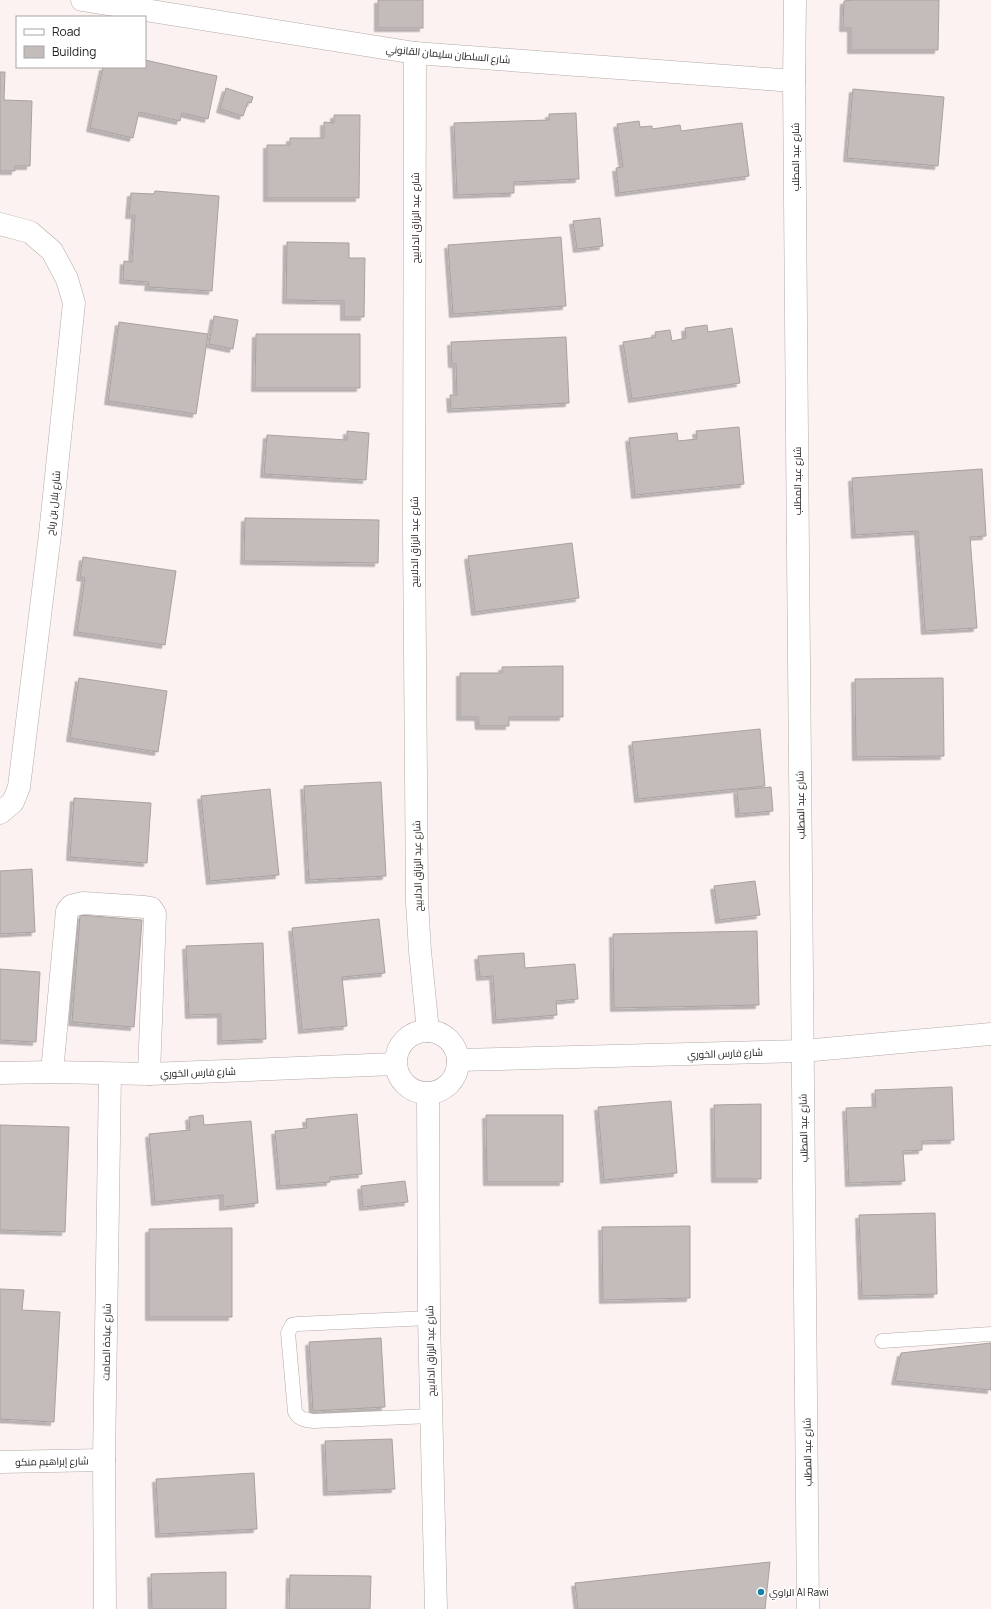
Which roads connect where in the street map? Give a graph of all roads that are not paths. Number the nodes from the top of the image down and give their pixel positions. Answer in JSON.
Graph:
{"nodes":[{"id":1,"x":795,"y":0,"type":"edge"},
{"id":2,"x":92,"y":1,"type":"edge"},
{"id":3,"x":415,"y":53,"type":"junction"},
{"id":4,"x":794,"y":81,"type":"junction"},
{"id":5,"x":0,"y":224,"type":"edge"},
{"id":6,"x":0,"y":813,"type":"edge"},
{"id":7,"x":428,"y":1031,"type":"junction"},
{"id":8,"x":991,"y":1034,"type":"edge"},
{"id":9,"x":803,"y":1051,"type":"junction"},
{"id":10,"x":458,"y":1060,"type":"junction"},
{"id":11,"x":395,"y":1064,"type":"junction"},
{"id":12,"x":52,"y":1072,"type":"junction"},
{"id":13,"x":0,"y":1073,"type":"edge"},
{"id":14,"x":110,"y":1074,"type":"junction"},
{"id":15,"x":149,"y":1074,"type":"junction"},
{"id":16,"x":428,"y":1093,"type":"junction"},
{"id":17,"x":429,"y":1318,"type":"junction"},
{"id":18,"x":991,"y":1334,"type":"edge"},
{"id":19,"x":882,"y":1340,"type":"dead end"},
{"id":20,"x":431,"y":1416,"type":"junction"},
{"id":21,"x":104,"y":1460,"type":"junction"},
{"id":22,"x":0,"y":1462,"type":"edge"},
{"id":23,"x":105,"y":1609,"type":"edge"},
{"id":24,"x":436,"y":1609,"type":"edge"},
{"id":25,"x":808,"y":1609,"type":"edge"}],
"edges":[{"from":1,"to":4,"type":"street","name":"شارع عبد المطلب"},
{"from":2,"to":3,"type":"street","name":"شارع السلطان سليمان القانوني"},
{"from":3,"to":4,"type":"street","name":"شارع السلطان سليمان القانوني"},
{"from":3,"to":7,"type":"street","name":"شارع عبد الرزاق الدلابيح"},
{"from":4,"to":9,"type":"street","name":"شارع عبد المطلب"},
{"from":5,"to":6,"type":"street","name":"شارع بلال بن رباح"},
{"from":7,"to":10,"type":"street"},
{"from":7,"to":11,"type":"street"},
{"from":8,"to":9,"type":"street","name":"شارع فارس الخوري"},
{"from":9,"to":10,"type":"street","name":"شارع فارس الخوري"},
{"from":9,"to":25,"type":"street","name":"شارع عبد المطلب"},
{"from":10,"to":16,"type":"street"},
{"from":11,"to":15,"type":"street","name":"شارع فارس الخوري"},
{"from":11,"to":16,"type":"street"},
{"from":12,"to":13,"type":"street","name":"شارع فارس الخوري"},
{"from":12,"to":14,"type":"street","name":"شارع فارس الخوري"},
{"from":12,"to":15,"type":"street"},
{"from":14,"to":15,"type":"street","name":"شارع فارس الخوري"},
{"from":14,"to":21,"type":"street","name":"شارع عبادة الصامت"},
{"from":16,"to":17,"type":"street","name":"شارع عبد الرزاق الدلابيح"},
{"from":17,"to":20,"type":"street","name":"شارع عبد الرزاق الدلابيح"},
{"from":17,"to":20,"type":"lane"},
{"from":18,"to":19,"type":"lane"},
{"from":20,"to":24,"type":"street","name":"شارع عبد الرزاق الدلابيح"},
{"from":21,"to":22,"type":"street","name":"شارع إبراهيم منكو"},
{"from":21,"to":23,"type":"street","name":"شارع عبادة الصامت"}]}
